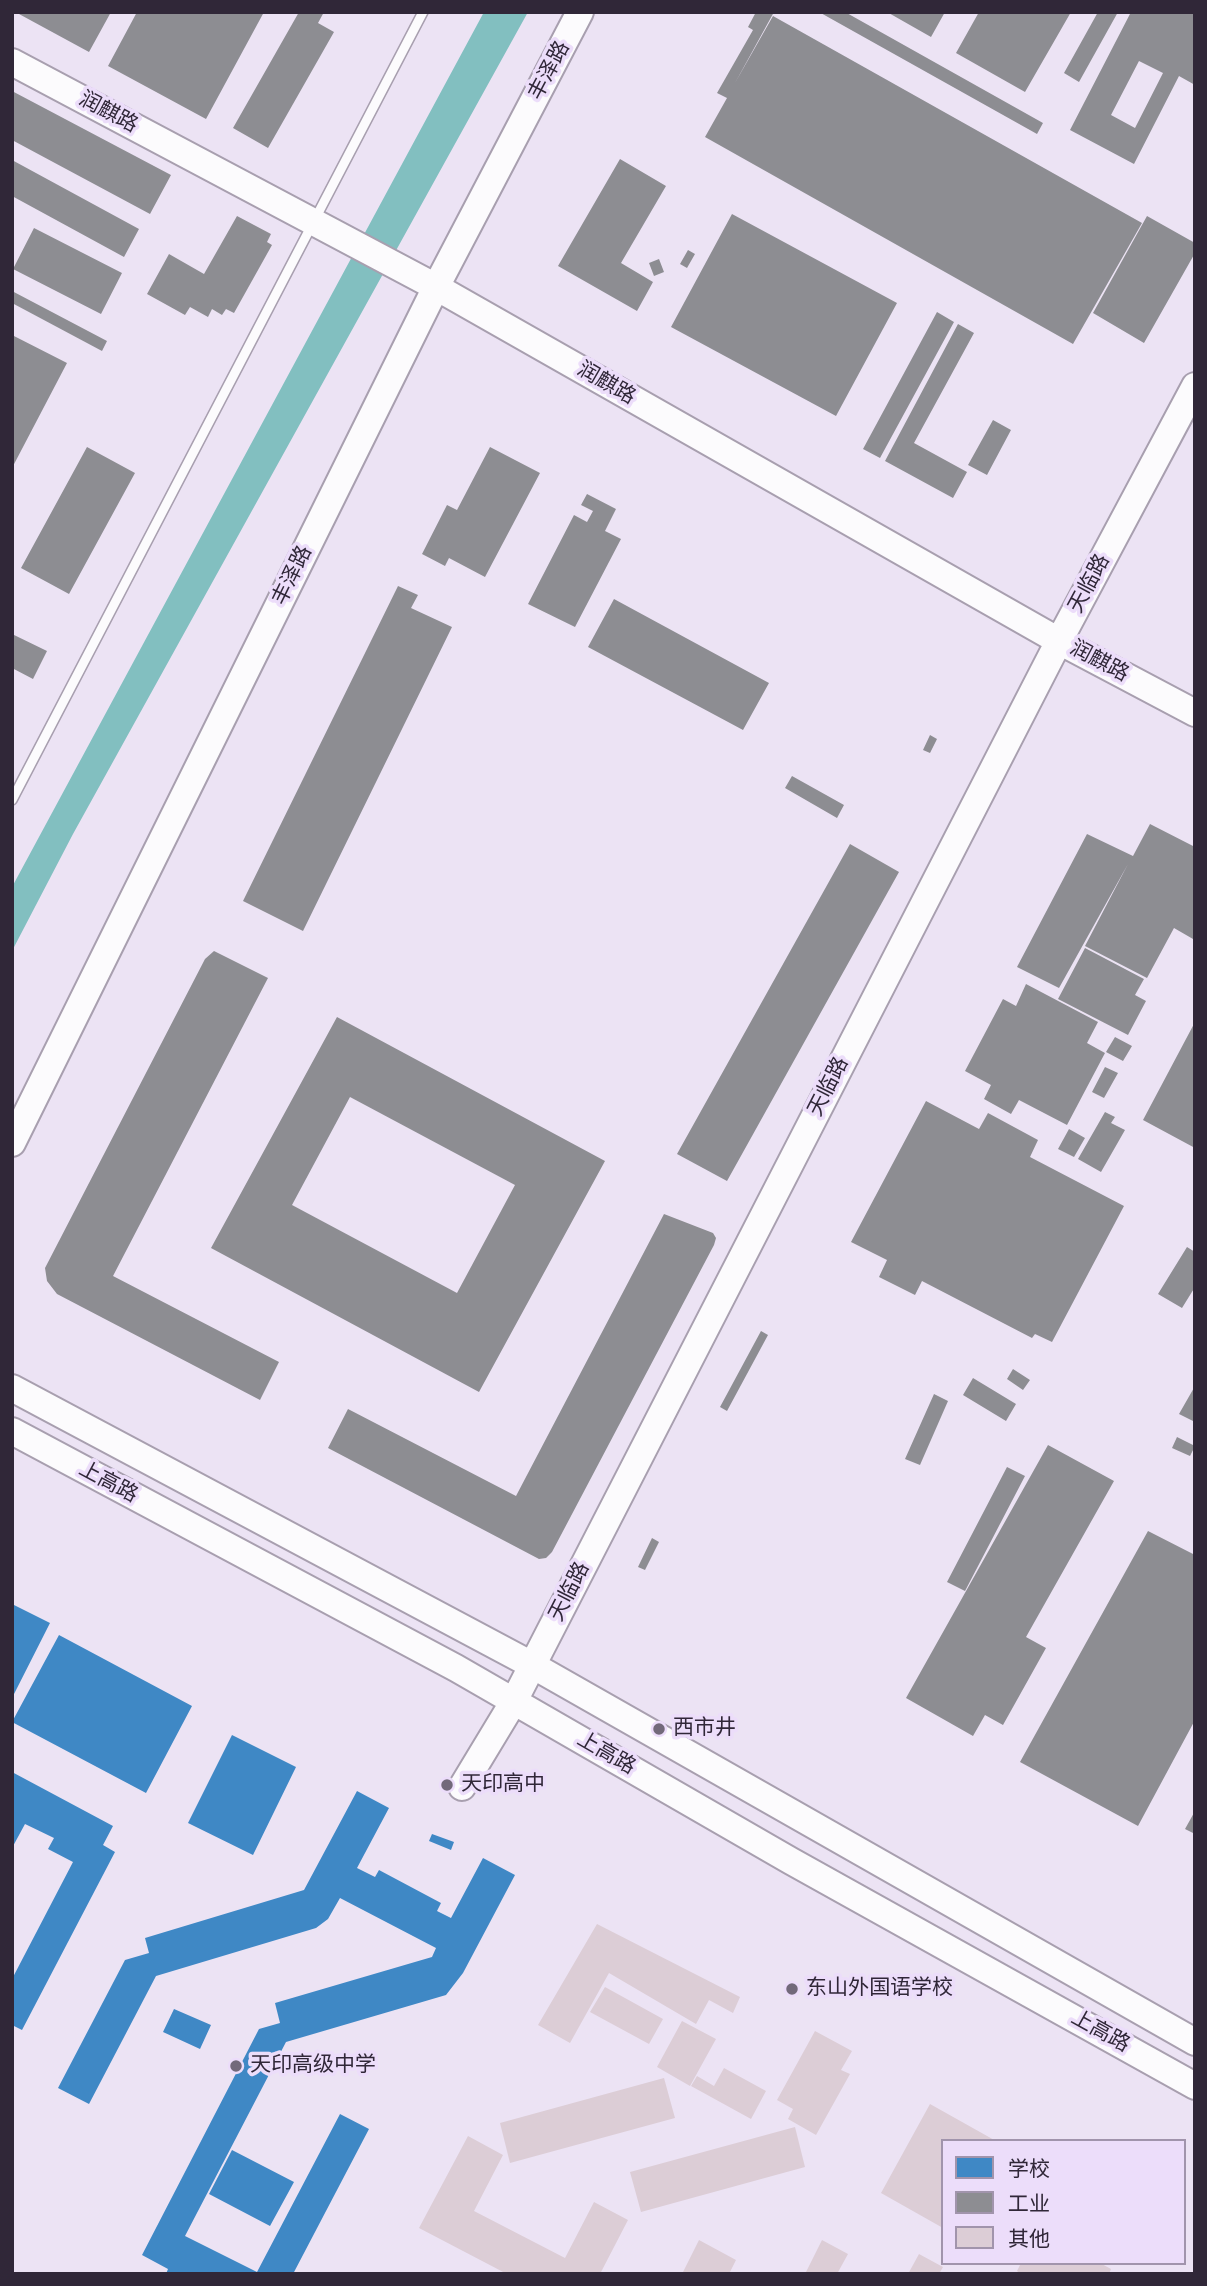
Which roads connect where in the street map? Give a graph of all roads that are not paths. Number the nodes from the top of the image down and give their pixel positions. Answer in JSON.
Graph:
{"nodes":[{"id":1,"x":423,"y":12,"type":"edge"},
{"id":2,"x":580,"y":12,"type":"edge"},
{"id":3,"x":12,"y":62,"type":"edge"},
{"id":4,"x":314,"y":222,"type":"junction"},
{"id":5,"x":436,"y":287,"type":"junction"},
{"id":6,"x":1195,"y":386,"type":"edge"},
{"id":7,"x":1059,"y":641,"type":"junction"},
{"id":8,"x":1195,"y":713,"type":"edge"},
{"id":9,"x":12,"y":800,"type":"edge"},
{"id":10,"x":12,"y":1143,"type":"edge"},
{"id":11,"x":12,"y":1388,"type":"edge"},
{"id":12,"x":12,"y":1431,"type":"edge"},
{"id":13,"x":532,"y":1665,"type":"junction"},
{"id":14,"x":513,"y":1701,"type":"junction"},
{"id":15,"x":462,"y":1787,"type":"dead end"},
{"id":16,"x":1195,"y":2042,"type":"edge"},
{"id":17,"x":1195,"y":2086,"type":"edge"}],
"edges":[{"from":1,"to":4,"type":"lane"},
{"from":2,"to":5,"type":"main road","name":"丰泽路"},
{"from":3,"to":4,"type":"main road","name":"润麒路"},
{"from":4,"to":5,"type":"main road","name":"润麒路"},
{"from":4,"to":9,"type":"lane"},
{"from":5,"to":7,"type":"main road","name":"润麒路"},
{"from":5,"to":10,"type":"main road","name":"丰泽路"},
{"from":6,"to":7,"type":"main road","name":"天临路"},
{"from":7,"to":8,"type":"main road","name":"润麒路"},
{"from":7,"to":13,"type":"main road","name":"天临路"},
{"from":11,"to":13,"type":"main road","name":"上高路"},
{"from":12,"to":14,"type":"main road","name":"上高路"},
{"from":13,"to":14,"type":"main road","name":"天临路"},
{"from":13,"to":16,"type":"main road","name":"上高路"},
{"from":14,"to":15,"type":"main road","name":"天临路"},
{"from":14,"to":17,"type":"main road","name":"上高路"}]}
